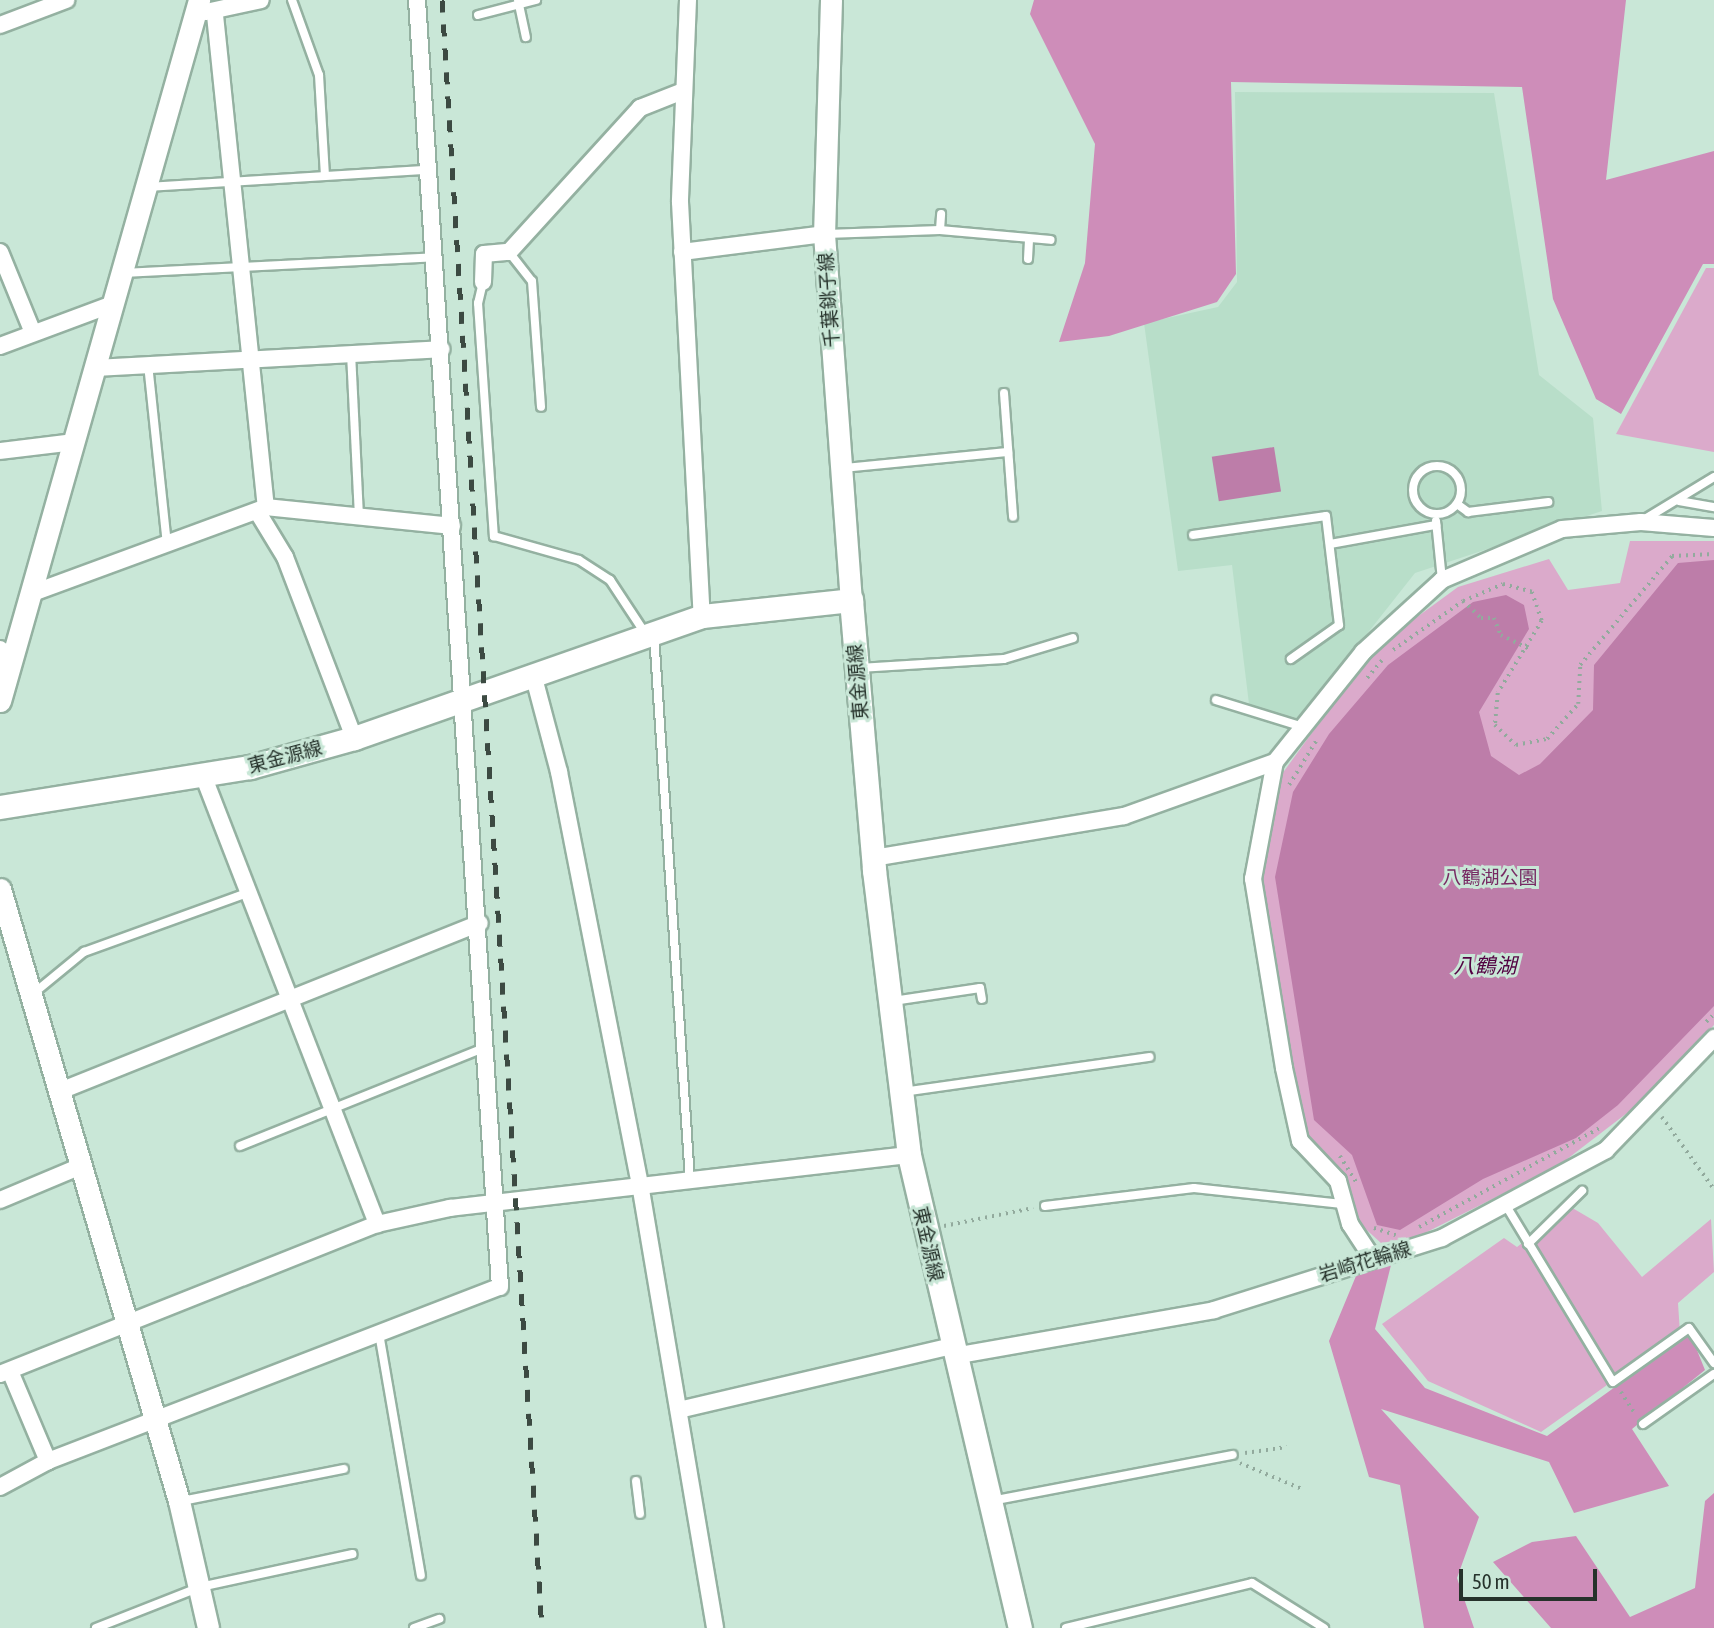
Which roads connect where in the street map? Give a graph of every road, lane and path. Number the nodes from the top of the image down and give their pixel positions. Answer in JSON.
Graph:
{"nodes":[{"id":1,"x":66,"y":0,"type":"edge"},
{"id":2,"x":261,"y":0,"type":"edge"},
{"id":3,"x":292,"y":0,"type":"edge"},
{"id":4,"x":417,"y":0,"type":"edge"},
{"id":5,"x":536,"y":0,"type":"edge"},
{"id":6,"x":688,"y":0,"type":"edge"},
{"id":7,"x":831,"y":0,"type":"edge"},
{"id":8,"x":518,"y":2,"type":"edge"},
{"id":9,"x":203,"y":8,"type":"edge"},
{"id":10,"x":478,"y":15,"type":"dead end"},
{"id":11,"x":0,"y":25,"type":"edge"},
{"id":12,"x":526,"y":37,"type":"dead end"},
{"id":13,"x":683,"y":91,"type":"junction"},
{"id":14,"x":427,"y":170,"type":"junction"},
{"id":15,"x":325,"y":175,"type":"junction"},
{"id":16,"x":237,"y":180,"type":"junction"},
{"id":17,"x":146,"y":187,"type":"junction"},
{"id":18,"x":942,"y":214,"type":"dead end"},
{"id":19,"x":940,"y":230,"type":"junction"},
{"id":20,"x":824,"y":234,"type":"junction"},
{"id":21,"x":1029,"y":240,"type":"junction"},
{"id":22,"x":1051,"y":240,"type":"dead end"},
{"id":23,"x":682,"y":251,"type":"junction"},
{"id":24,"x":0,"y":252,"type":"edge"},
{"id":25,"x":509,"y":252,"type":"junction"},
{"id":26,"x":435,"y":257,"type":"junction"},
{"id":27,"x":1028,"y":259,"type":"dead end"},
{"id":28,"x":246,"y":267,"type":"junction"},
{"id":29,"x":121,"y":274,"type":"junction"},
{"id":30,"x":483,"y":282,"type":"joint"},
{"id":31,"x":113,"y":304,"type":"junction"},
{"id":32,"x":33,"y":333,"type":"junction"},
{"id":33,"x":0,"y":346,"type":"edge"},
{"id":34,"x":441,"y":349,"type":"junction"},
{"id":35,"x":351,"y":353,"type":"junction"},
{"id":36,"x":252,"y":357,"type":"junction"},
{"id":37,"x":148,"y":364,"type":"junction"},
{"id":38,"x":94,"y":368,"type":"junction"},
{"id":39,"x":1004,"y":393,"type":"dead end"},
{"id":40,"x":541,"y":407,"type":"dead end"},
{"id":41,"x":74,"y":442,"type":"junction"},
{"id":42,"x":0,"y":451,"type":"edge"},
{"id":43,"x":1008,"y":452,"type":"junction"},
{"id":44,"x":841,"y":468,"type":"junction"},
{"id":45,"x":1714,"y":477,"type":"edge"},
{"id":46,"x":1679,"y":501,"type":"junction"},
{"id":47,"x":1548,"y":502,"type":"dead end"},
{"id":48,"x":1457,"y":503,"type":"junction"},
{"id":49,"x":1714,"y":507,"type":"edge"},
{"id":50,"x":261,"y":509,"type":"junction"},
{"id":51,"x":1435,"y":514,"type":"junction"},
{"id":52,"x":359,"y":517,"type":"junction"},
{"id":53,"x":1013,"y":517,"type":"dead end"},
{"id":54,"x":1641,"y":522,"type":"junction"},
{"id":55,"x":1436,"y":525,"type":"junction"},
{"id":56,"x":452,"y":527,"type":"junction"},
{"id":57,"x":1714,"y":528,"type":"edge"},
{"id":58,"x":1193,"y":535,"type":"dead end"},
{"id":59,"x":167,"y":544,"type":"junction"},
{"id":60,"x":1330,"y":544,"type":"junction"},
{"id":61,"x":1714,"y":554,"type":"edge"},
{"id":62,"x":1442,"y":580,"type":"junction"},
{"id":63,"x":30,"y":594,"type":"junction"},
{"id":64,"x":851,"y":600,"type":"junction"},
{"id":65,"x":1463,"y":601,"type":"junction"},
{"id":66,"x":702,"y":616,"type":"junction"},
{"id":67,"x":651,"y":634,"type":"junction"},
{"id":68,"x":1073,"y":638,"type":"dead end"},
{"id":69,"x":0,"y":649,"type":"edge"},
{"id":70,"x":1530,"y":649,"type":"junction"},
{"id":71,"x":1291,"y":659,"type":"dead end"},
{"id":72,"x":856,"y":668,"type":"junction"},
{"id":73,"x":9,"y":670,"type":"junction"},
{"id":74,"x":533,"y":674,"type":"junction"},
{"id":75,"x":1363,"y":682,"type":"dead end"},
{"id":76,"x":465,"y":699,"type":"junction"},
{"id":77,"x":1216,"y":700,"type":"dead end"},
{"id":78,"x":0,"y":701,"type":"edge"},
{"id":79,"x":1303,"y":727,"type":"junction"},
{"id":80,"x":1321,"y":732,"type":"dead end"},
{"id":81,"x":354,"y":738,"type":"junction"},
{"id":82,"x":1275,"y":762,"type":"junction"},
{"id":83,"x":204,"y":775,"type":"junction"},
{"id":84,"x":1287,"y":788,"type":"dead end"},
{"id":85,"x":0,"y":807,"type":"edge"},
{"id":86,"x":873,"y":858,"type":"junction"},
{"id":87,"x":247,"y":893,"type":"junction"},
{"id":88,"x":2,"y":904,"type":"edge"},
{"id":89,"x":480,"y":923,"type":"junction"},
{"id":90,"x":32,"y":995,"type":"junction"},
{"id":91,"x":982,"y":999,"type":"dead end"},
{"id":92,"x":287,"y":1000,"type":"junction"},
{"id":93,"x":890,"y":1001,"type":"junction"},
{"id":94,"x":1714,"y":1014,"type":"edge"},
{"id":95,"x":1696,"y":1032,"type":"dead end"},
{"id":96,"x":1714,"y":1038,"type":"edge"},
{"id":97,"x":488,"y":1046,"type":"junction"},
{"id":98,"x":1150,"y":1057,"type":"dead end"},
{"id":99,"x":60,"y":1091,"type":"junction"},
{"id":100,"x":901,"y":1092,"type":"junction"},
{"id":101,"x":328,"y":1105,"type":"junction"},
{"id":102,"x":1654,"y":1106,"type":"junction"},
{"id":103,"x":1608,"y":1122,"type":"dead end"},
{"id":104,"x":240,"y":1146,"type":"dead end"},
{"id":105,"x":1328,"y":1151,"type":"dead end"},
{"id":106,"x":909,"y":1155,"type":"junction"},
{"id":107,"x":81,"y":1166,"type":"junction"},
{"id":108,"x":690,"y":1183,"type":"junction"},
{"id":109,"x":1714,"y":1189,"type":"edge"},
{"id":110,"x":641,"y":1190,"type":"junction"},
{"id":111,"x":1582,"y":1191,"type":"dead end"},
{"id":112,"x":1356,"y":1194,"type":"dead end"},
{"id":113,"x":0,"y":1200,"type":"edge"},
{"id":114,"x":1342,"y":1204,"type":"junction"},
{"id":115,"x":1505,"y":1204,"type":"junction"},
{"id":116,"x":498,"y":1206,"type":"junction"},
{"id":117,"x":1045,"y":1206,"type":"joint"},
{"id":118,"x":1366,"y":1215,"type":"dead end"},
{"id":119,"x":377,"y":1224,"type":"junction"},
{"id":120,"x":1416,"y":1228,"type":"dead end"},
{"id":121,"x":924,"y":1230,"type":"junction"},
{"id":122,"x":1405,"y":1235,"type":"dead end"},
{"id":123,"x":1528,"y":1244,"type":"junction"},
{"id":124,"x":1373,"y":1259,"type":"junction"},
{"id":125,"x":126,"y":1323,"type":"junction"},
{"id":126,"x":379,"y":1333,"type":"junction"},
{"id":127,"x":953,"y":1351,"type":"junction"},
{"id":128,"x":1714,"y":1363,"type":"edge"},
{"id":129,"x":5,"y":1373,"type":"edge"},
{"id":130,"x":1714,"y":1374,"type":"edge"},
{"id":131,"x":1613,"y":1382,"type":"junction"},
{"id":132,"x":679,"y":1410,"type":"junction"},
{"id":133,"x":154,"y":1420,"type":"junction"},
{"id":134,"x":1643,"y":1424,"type":"joint"},
{"id":135,"x":1287,"y":1447,"type":"dead end"},
{"id":136,"x":1233,"y":1455,"type":"junction"},
{"id":137,"x":48,"y":1461,"type":"junction"},
{"id":138,"x":344,"y":1469,"type":"dead end"},
{"id":139,"x":636,"y":1481,"type":"dead end"},
{"id":140,"x":0,"y":1487,"type":"edge"},
{"id":141,"x":1302,"y":1489,"type":"dead end"},
{"id":142,"x":989,"y":1501,"type":"junction"},
{"id":143,"x":179,"y":1502,"type":"junction"},
{"id":144,"x":640,"y":1514,"type":"dead end"},
{"id":145,"x":352,"y":1554,"type":"dead end"},
{"id":146,"x":421,"y":1575,"type":"dead end"},
{"id":147,"x":200,"y":1587,"type":"junction"},
{"id":148,"x":439,"y":1619,"type":"dead end"},
{"id":149,"x":96,"y":1628,"type":"edge"},
{"id":150,"x":208,"y":1628,"type":"edge"},
{"id":151,"x":414,"y":1628,"type":"edge"},
{"id":152,"x":715,"y":1628,"type":"edge"},
{"id":153,"x":1020,"y":1628,"type":"edge"},
{"id":154,"x":1066,"y":1628,"type":"edge"},
{"id":155,"x":1324,"y":1628,"type":"edge"}],
"edges":[{"from":1,"to":11,"type":"street"},
{"from":2,"to":9,"type":"street"},
{"from":3,"to":15,"type":"lane"},
{"from":4,"to":14,"type":"street"},
{"from":5,"to":8,"type":"lane"},
{"from":6,"to":13,"type":"street"},
{"from":7,"to":20,"type":"street","name":"千葉銚子線"},
{"from":8,"to":10,"type":"lane"},
{"from":8,"to":12,"type":"lane"},
{"from":9,"to":16,"type":"street"},
{"from":9,"to":17,"type":"street"},
{"from":13,"to":23,"type":"street"},
{"from":13,"to":25,"type":"street"},
{"from":14,"to":15,"type":"lane"},
{"from":14,"to":26,"type":"street"},
{"from":15,"to":16,"type":"lane"},
{"from":16,"to":17,"type":"lane"},
{"from":16,"to":28,"type":"street"},
{"from":17,"to":29,"type":"street"},
{"from":18,"to":19,"type":"lane"},
{"from":19,"to":20,"type":"lane"},
{"from":19,"to":21,"type":"lane"},
{"from":20,"to":23,"type":"street"},
{"from":20,"to":44,"type":"street","name":"千葉銚子線"},
{"from":21,"to":22,"type":"lane"},
{"from":21,"to":27,"type":"lane"},
{"from":23,"to":66,"type":"street"},
{"from":24,"to":32,"type":"street"},
{"from":25,"to":30,"type":"street"},
{"from":25,"to":40,"type":"lane"},
{"from":26,"to":28,"type":"lane"},
{"from":26,"to":34,"type":"street"},
{"from":28,"to":29,"type":"lane"},
{"from":28,"to":36,"type":"street"},
{"from":29,"to":31,"type":"street"},
{"from":30,"to":67,"type":"lane"},
{"from":31,"to":32,"type":"street"},
{"from":31,"to":38,"type":"street"},
{"from":32,"to":33,"type":"street"},
{"from":34,"to":35,"type":"street"},
{"from":34,"to":56,"type":"street"},
{"from":35,"to":36,"type":"street"},
{"from":35,"to":52,"type":"lane"},
{"from":36,"to":37,"type":"street"},
{"from":36,"to":50,"type":"street"},
{"from":37,"to":38,"type":"street"},
{"from":37,"to":59,"type":"lane"},
{"from":38,"to":41,"type":"street"},
{"from":39,"to":43,"type":"lane"},
{"from":41,"to":42,"type":"street"},
{"from":41,"to":63,"type":"street"},
{"from":43,"to":44,"type":"lane"},
{"from":43,"to":53,"type":"lane"},
{"from":44,"to":64,"type":"street","name":"千葉銚子線"},
{"from":45,"to":46,"type":"lane"},
{"from":46,"to":49,"type":"lane"},
{"from":46,"to":54,"type":"lane"},
{"from":47,"to":48,"type":"lane"},
{"from":48,"to":51,"type":"lane"},
{"from":48,"to":51,"type":"lane"},
{"from":50,"to":52,"type":"street"},
{"from":50,"to":59,"type":"street"},
{"from":50,"to":81,"type":"street"},
{"from":51,"to":55,"type":"lane"},
{"from":52,"to":56,"type":"street"},
{"from":54,"to":57,"type":"street"},
{"from":54,"to":62,"type":"street"},
{"from":55,"to":60,"type":"lane"},
{"from":55,"to":62,"type":"lane"},
{"from":56,"to":76,"type":"street"},
{"from":58,"to":60,"type":"lane"},
{"from":59,"to":63,"type":"street"},
{"from":60,"to":71,"type":"lane"},
{"from":61,"to":70,"type":"path"},
{"from":62,"to":79,"type":"street"},
{"from":63,"to":73,"type":"street"},
{"from":64,"to":66,"type":"main road","name":"東金源線"},
{"from":64,"to":72,"type":"main road","name":"東金源線"},
{"from":65,"to":70,"type":"path"},
{"from":65,"to":70,"type":"path"},
{"from":65,"to":75,"type":"path"},
{"from":66,"to":67,"type":"main road","name":"東金源線"},
{"from":67,"to":74,"type":"main road","name":"東金源線"},
{"from":67,"to":108,"type":"lane"},
{"from":68,"to":72,"type":"lane"},
{"from":69,"to":73,"type":"street"},
{"from":72,"to":86,"type":"main road","name":"東金源線"},
{"from":73,"to":78,"type":"street"},
{"from":74,"to":76,"type":"main road","name":"東金源線"},
{"from":74,"to":110,"type":"street"},
{"from":76,"to":81,"type":"main road","name":"東金源線"},
{"from":76,"to":89,"type":"street"},
{"from":77,"to":79,"type":"lane"},
{"from":79,"to":82,"type":"street"},
{"from":80,"to":84,"type":"path"},
{"from":81,"to":83,"type":"main road","name":"東金源線"},
{"from":82,"to":86,"type":"street"},
{"from":82,"to":114,"type":"street"},
{"from":83,"to":85,"type":"main road","name":"東金源線"},
{"from":83,"to":87,"type":"street"},
{"from":86,"to":93,"type":"main road","name":"東金源線"},
{"from":87,"to":90,"type":"lane"},
{"from":87,"to":92,"type":"street"},
{"from":88,"to":90,"type":"street"},
{"from":89,"to":92,"type":"street"},
{"from":89,"to":97,"type":"street"},
{"from":90,"to":99,"type":"street"},
{"from":91,"to":93,"type":"lane"},
{"from":92,"to":99,"type":"street"},
{"from":92,"to":101,"type":"street"},
{"from":93,"to":100,"type":"main road","name":"東金源線"},
{"from":94,"to":95,"type":"path"},
{"from":96,"to":102,"type":"street","name":"岩崎花輪線"},
{"from":97,"to":101,"type":"lane"},
{"from":97,"to":116,"type":"street"},
{"from":98,"to":100,"type":"lane"},
{"from":99,"to":107,"type":"street"},
{"from":100,"to":106,"type":"main road","name":"東金源線"},
{"from":101,"to":104,"type":"lane"},
{"from":101,"to":119,"type":"street"},
{"from":102,"to":109,"type":"path"},
{"from":102,"to":115,"type":"street","name":"岩崎花輪線"},
{"from":103,"to":120,"type":"path"},
{"from":105,"to":112,"type":"path"},
{"from":106,"to":108,"type":"street"},
{"from":106,"to":121,"type":"main road","name":"東金源線"},
{"from":107,"to":113,"type":"street"},
{"from":107,"to":125,"type":"street"},
{"from":108,"to":110,"type":"street"},
{"from":110,"to":116,"type":"street"},
{"from":110,"to":132,"type":"street"},
{"from":111,"to":123,"type":"lane"},
{"from":114,"to":117,"type":"lane"},
{"from":114,"to":124,"type":"street"},
{"from":115,"to":123,"type":"lane"},
{"from":115,"to":124,"type":"street","name":"岩崎花輪線"},
{"from":116,"to":119,"type":"street"},
{"from":116,"to":126,"type":"street"},
{"from":117,"to":121,"type":"path"},
{"from":118,"to":122,"type":"path"},
{"from":119,"to":125,"type":"street"},
{"from":121,"to":127,"type":"main road","name":"東金源線"},
{"from":123,"to":131,"type":"lane"},
{"from":124,"to":127,"type":"street","name":"岩崎花輪線"},
{"from":125,"to":129,"type":"street"},
{"from":125,"to":133,"type":"street"},
{"from":126,"to":133,"type":"street"},
{"from":126,"to":146,"type":"lane"},
{"from":127,"to":132,"type":"street","name":"岩崎花輪線"},
{"from":127,"to":142,"type":"main road","name":"東金源線"},
{"from":128,"to":131,"type":"lane"},
{"from":129,"to":137,"type":"street"},
{"from":130,"to":134,"type":"lane"},
{"from":131,"to":134,"type":"path"},
{"from":132,"to":152,"type":"street"},
{"from":133,"to":137,"type":"street"},
{"from":133,"to":143,"type":"street"},
{"from":135,"to":136,"type":"path"},
{"from":136,"to":141,"type":"path"},
{"from":136,"to":142,"type":"lane"},
{"from":137,"to":140,"type":"street"},
{"from":138,"to":143,"type":"lane"},
{"from":139,"to":144,"type":"lane"},
{"from":142,"to":153,"type":"main road","name":"東金源線"},
{"from":143,"to":147,"type":"street"},
{"from":145,"to":147,"type":"lane"},
{"from":147,"to":149,"type":"lane"},
{"from":147,"to":150,"type":"street"},
{"from":148,"to":151,"type":"lane"},
{"from":154,"to":155,"type":"lane"}]}
